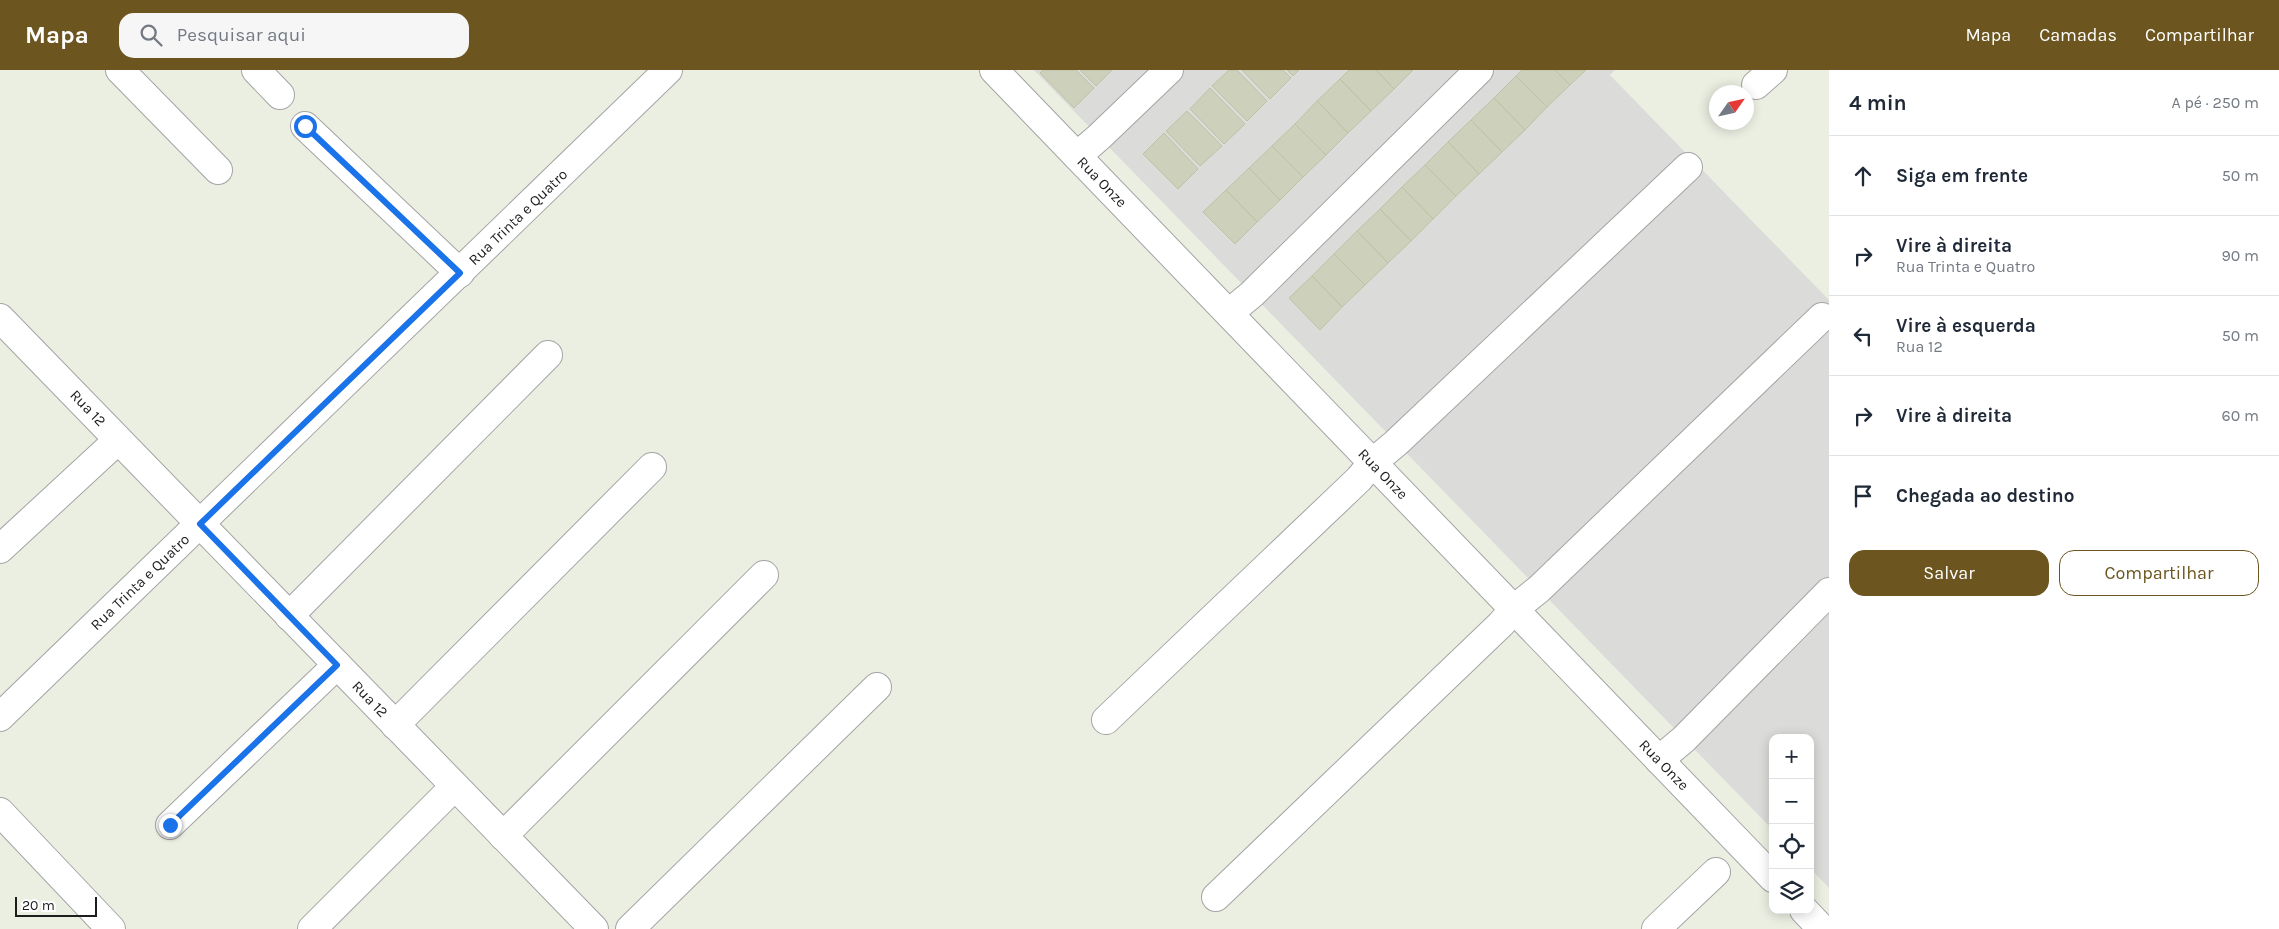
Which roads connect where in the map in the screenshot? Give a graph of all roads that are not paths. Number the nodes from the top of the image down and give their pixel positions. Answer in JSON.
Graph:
{"nodes":[{"id":1,"x":120,"y":70,"type":"edge"},
{"id":2,"x":256,"y":70,"type":"edge"},
{"id":3,"x":668,"y":70,"type":"edge"},
{"id":4,"x":994,"y":70,"type":"edge"},
{"id":5,"x":1169,"y":70,"type":"edge"},
{"id":6,"x":1479,"y":70,"type":"edge"},
{"id":7,"x":280,"y":95,"type":"dead end"},
{"id":8,"x":305,"y":126,"type":"dead end"},
{"id":9,"x":1076,"y":156,"type":"junction"},
{"id":10,"x":1688,"y":167,"type":"dead end"},
{"id":11,"x":218,"y":170,"type":"dead end"},
{"id":12,"x":460,"y":273,"type":"junction"},
{"id":13,"x":1228,"y":313,"type":"junction"},
{"id":14,"x":1822,"y":317,"type":"dead end"},
{"id":15,"x":0,"y":318,"type":"edge"},
{"id":16,"x":548,"y":355,"type":"dead end"},
{"id":17,"x":118,"y":440,"type":"junction"},
{"id":18,"x":1372,"y":463,"type":"junction"},
{"id":19,"x":652,"y":468,"type":"dead end"},
{"id":20,"x":200,"y":524,"type":"junction"},
{"id":21,"x":0,"y":550,"type":"edge"},
{"id":22,"x":764,"y":575,"type":"dead end"},
{"id":23,"x":1829,"y":592,"type":"edge"},
{"id":24,"x":1514,"y":609,"type":"junction"},
{"id":25,"x":289,"y":616,"type":"junction"},
{"id":26,"x":337,"y":665,"type":"junction"},
{"id":27,"x":877,"y":687,"type":"dead end"},
{"id":28,"x":0,"y":717,"type":"edge"},
{"id":29,"x":1106,"y":720,"type":"dead end"},
{"id":30,"x":395,"y":724,"type":"junction"},
{"id":31,"x":1659,"y":760,"type":"junction"},
{"id":32,"x":455,"y":786,"type":"junction"},
{"id":33,"x":0,"y":812,"type":"edge"},
{"id":34,"x":170,"y":825,"type":"dead end"},
{"id":35,"x":503,"y":836,"type":"junction"},
{"id":36,"x":1716,"y":872,"type":"dead end"},
{"id":37,"x":1769,"y":874,"type":"edge"},
{"id":38,"x":1216,"y":897,"type":"dead end"},
{"id":39,"x":1808,"y":914,"type":"edge"},
{"id":40,"x":588,"y":927,"type":"edge"},
{"id":41,"x":111,"y":929,"type":"edge"},
{"id":42,"x":312,"y":929,"type":"edge"},
{"id":43,"x":630,"y":929,"type":"edge"},
{"id":44,"x":1656,"y":929,"type":"edge"},
{"id":45,"x":1822,"y":929,"type":"edge"}],
"edges":[{"from":1,"to":11,"type":"street"},
{"from":2,"to":7,"type":"street"},
{"from":3,"to":12,"type":"street","name":"Rua Trinta e Quatro"},
{"from":4,"to":9,"type":"street","name":"Rua Onze"},
{"from":5,"to":9,"type":"street"},
{"from":6,"to":13,"type":"street"},
{"from":8,"to":12,"type":"street"},
{"from":9,"to":13,"type":"street","name":"Rua Onze"},
{"from":10,"to":18,"type":"street"},
{"from":12,"to":20,"type":"street","name":"Rua Trinta e Quatro"},
{"from":13,"to":18,"type":"street","name":"Rua Onze"},
{"from":14,"to":24,"type":"street"},
{"from":15,"to":17,"type":"street","name":"Rua 12"},
{"from":16,"to":25,"type":"street"},
{"from":17,"to":20,"type":"street","name":"Rua 12"},
{"from":17,"to":21,"type":"street"},
{"from":18,"to":24,"type":"street","name":"Rua Onze"},
{"from":18,"to":29,"type":"street"},
{"from":19,"to":30,"type":"street"},
{"from":20,"to":25,"type":"street","name":"Rua 12"},
{"from":20,"to":28,"type":"street","name":"Rua Trinta e Quatro"},
{"from":22,"to":35,"type":"street"},
{"from":23,"to":31,"type":"street"},
{"from":24,"to":31,"type":"street","name":"Rua Onze"},
{"from":24,"to":38,"type":"street"},
{"from":25,"to":26,"type":"street","name":"Rua 12"},
{"from":26,"to":30,"type":"street","name":"Rua 12"},
{"from":26,"to":34,"type":"street"},
{"from":27,"to":43,"type":"street"},
{"from":30,"to":32,"type":"street","name":"Rua 12"},
{"from":31,"to":37,"type":"street","name":"Rua Onze"},
{"from":32,"to":35,"type":"street","name":"Rua 12"},
{"from":32,"to":42,"type":"street"},
{"from":33,"to":41,"type":"street"},
{"from":35,"to":40,"type":"street","name":"Rua 12"},
{"from":36,"to":44,"type":"street"},
{"from":39,"to":45,"type":"street"}]}
